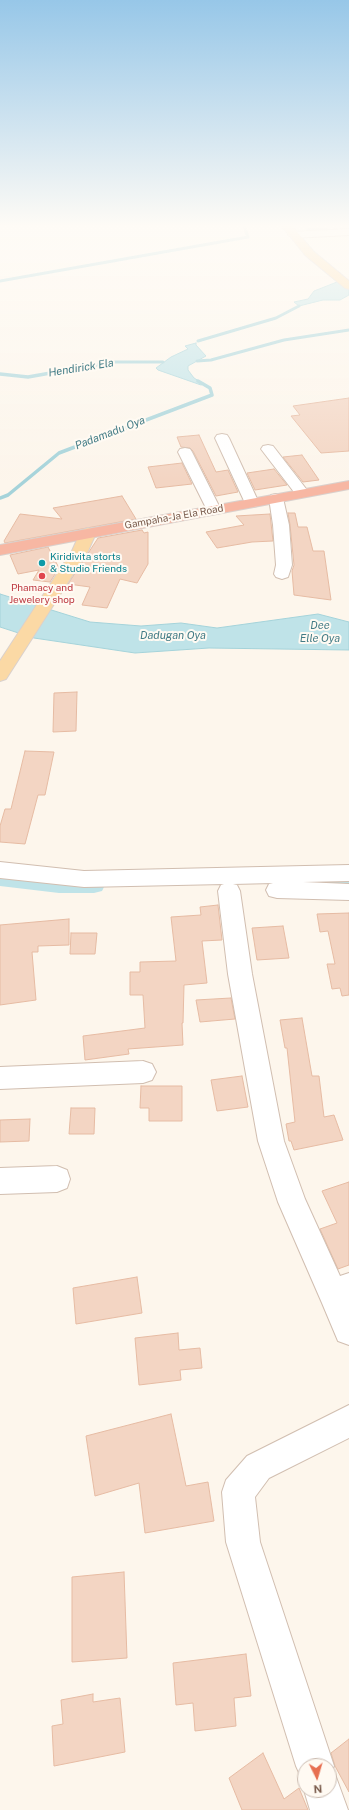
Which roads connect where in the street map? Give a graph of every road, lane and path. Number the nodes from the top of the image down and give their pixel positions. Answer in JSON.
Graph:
{"nodes":[{"id":1,"x":222,"y":438,"type":"dead end"},
{"id":2,"x":268,"y":449,"type":"dead end"},
{"id":3,"x":185,"y":452,"type":"dead end"},
{"id":4,"x":349,"y":485,"type":"edge"},
{"id":5,"x":302,"y":494,"type":"junction"},
{"id":6,"x":276,"y":498,"type":"junction"},
{"id":7,"x":252,"y":503,"type":"junction"},
{"id":8,"x":214,"y":510,"type":"junction"},
{"id":9,"x":88,"y":533,"type":"junction"},
{"id":10,"x":0,"y":550,"type":"edge"},
{"id":11,"x":282,"y":574,"type":"dead end"},
{"id":12,"x":0,"y":675,"type":"edge"},
{"id":13,"x":0,"y":870,"type":"edge"},
{"id":14,"x":349,"y":874,"type":"edge"},
{"id":15,"x":0,"y":885,"type":"edge"},
{"id":16,"x":229,"y":891,"type":"junction"},
{"id":17,"x":349,"y":892,"type":"edge"},
{"id":18,"x":143,"y":1072,"type":"dead end"},
{"id":19,"x":0,"y":1078,"type":"edge"},
{"id":20,"x":58,"y":1179,"type":"dead end"},
{"id":21,"x":0,"y":1181,"type":"edge"},
{"id":22,"x":340,"y":1290,"type":"edge"},
{"id":23,"x":349,"y":1330,"type":"edge"},
{"id":24,"x":349,"y":1421,"type":"edge"},
{"id":25,"x":312,"y":1758,"type":"edge"},
{"id":26,"x":326,"y":1798,"type":"edge"},
{"id":27,"x":330,"y":1810,"type":"edge"}],
"edges":[{"from":1,"to":7,"type":"street"},
{"from":2,"to":5,"type":"street"},
{"from":3,"to":8,"type":"street"},
{"from":4,"to":5,"type":"highway","name":"Gampaha-Ja Ela Road"},
{"from":5,"to":6,"type":"highway","name":"Gampaha-Ja Ela Road"},
{"from":6,"to":7,"type":"highway","name":"Gampaha-Ja Ela Road"},
{"from":6,"to":11,"type":"street"},
{"from":7,"to":8,"type":"highway","name":"Gampaha-Ja Ela Road"},
{"from":8,"to":9,"type":"highway","name":"Gampaha-Ja Ela Road"},
{"from":9,"to":10,"type":"highway","name":"Gampaha-Ja Ela Road"},
{"from":9,"to":12,"type":"main road"},
{"from":13,"to":14,"type":"street"},
{"from":15,"to":16,"type":"street"},
{"from":16,"to":17,"type":"street"},
{"from":16,"to":22,"type":"street"},
{"from":18,"to":19,"type":"street"},
{"from":20,"to":21,"type":"street"},
{"from":22,"to":23,"type":"street"},
{"from":24,"to":25,"type":"street"},
{"from":26,"to":27,"type":"street"}]}
